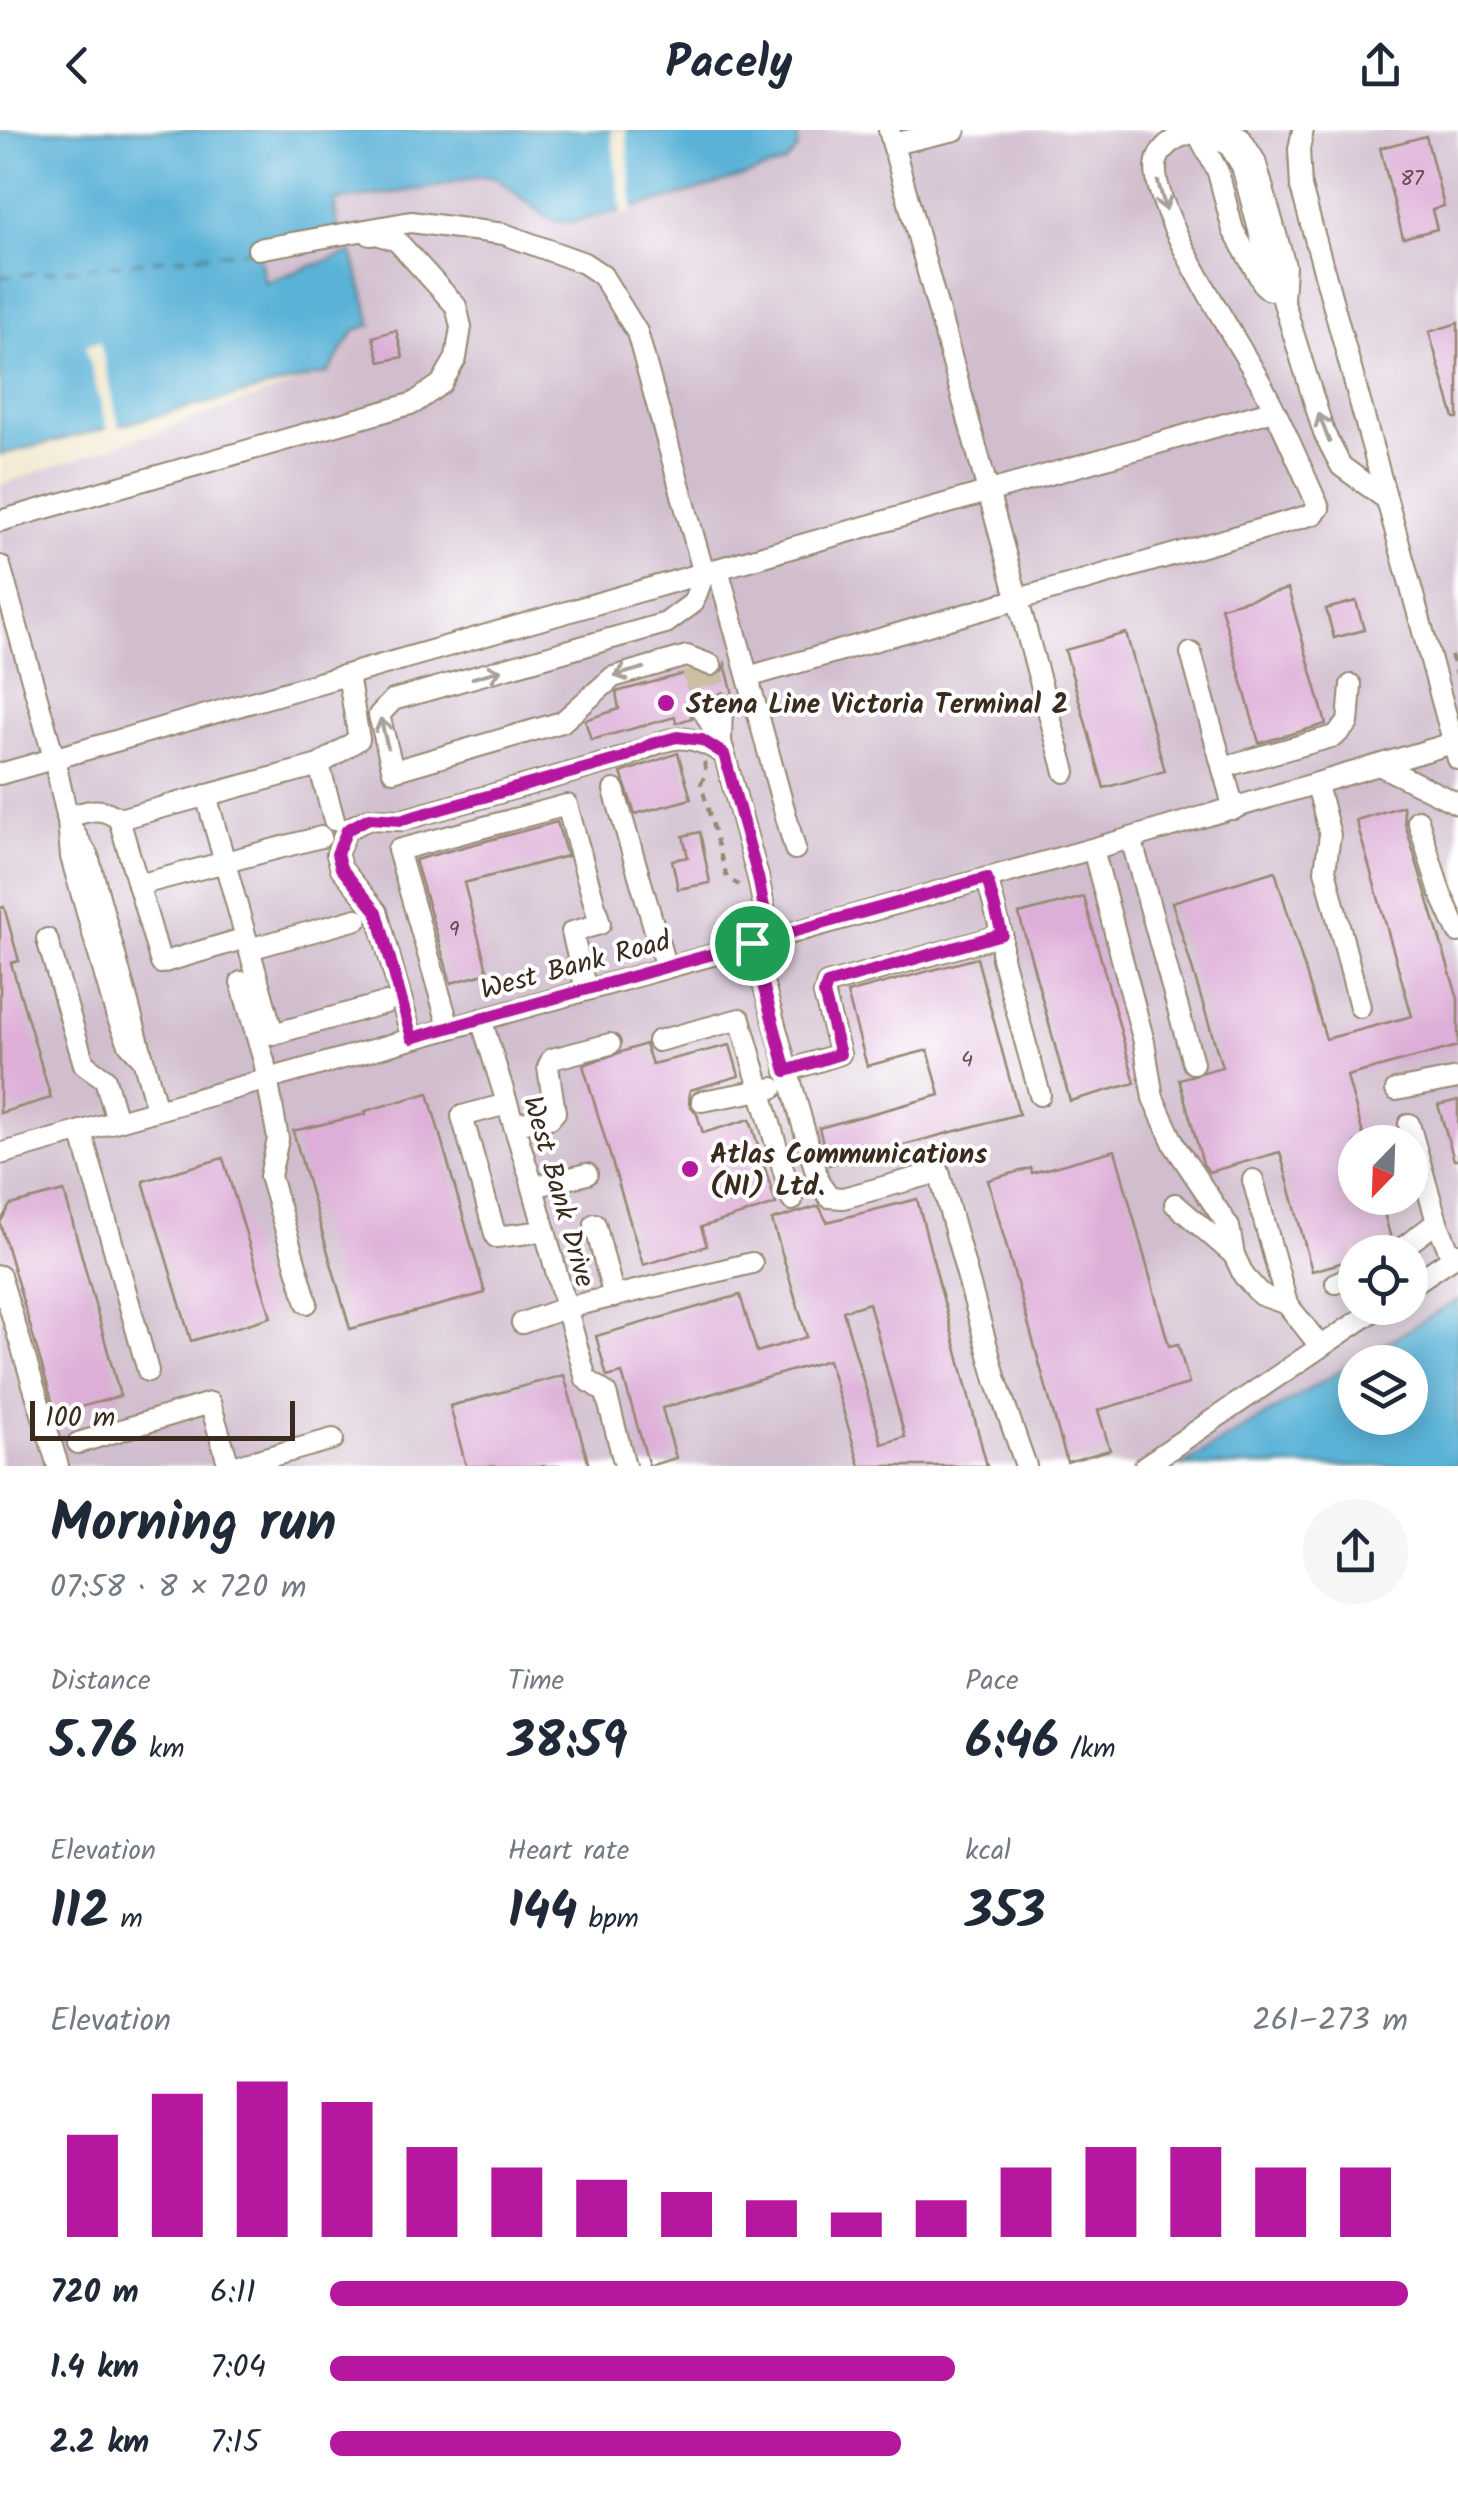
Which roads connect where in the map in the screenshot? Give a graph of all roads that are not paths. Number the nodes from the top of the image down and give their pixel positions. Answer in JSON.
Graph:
{"nodes":[{"id":1,"x":955,"y":130,"type":"edge"},
{"id":2,"x":1222,"y":130,"type":"edge"},
{"id":3,"x":1303,"y":130,"type":"edge"},
{"id":4,"x":1201,"y":131,"type":"edge"},
{"id":5,"x":891,"y":137,"type":"edge"},
{"id":6,"x":1159,"y":138,"type":"edge"},
{"id":7,"x":1284,"y":300,"type":"junction"},
{"id":8,"x":1274,"y":410,"type":"junction"},
{"id":9,"x":988,"y":490,"type":"junction"},
{"id":10,"x":1386,"y":499,"type":"junction"},
{"id":11,"x":0,"y":520,"type":"edge"},
{"id":12,"x":0,"y":566,"type":"edge"},
{"id":13,"x":711,"y":572,"type":"junction"},
{"id":14,"x":1018,"y":601,"type":"junction"},
{"id":15,"x":1190,"y":653,"type":"dead end"},
{"id":16,"x":697,"y":663,"type":"dead end"},
{"id":17,"x":348,"y":675,"type":"junction"},
{"id":18,"x":748,"y":677,"type":"junction"},
{"id":19,"x":1351,"y":685,"type":"dead end"},
{"id":20,"x":712,"y":707,"type":"tunnel mouth"},
{"id":21,"x":723,"y":748,"type":"junction"},
{"id":22,"x":1456,"y":751,"type":"edge"},
{"id":23,"x":54,"y":758,"type":"junction"},
{"id":24,"x":319,"y":766,"type":"junction"},
{"id":25,"x":1381,"y":766,"type":"junction"},
{"id":26,"x":1223,"y":767,"type":"junction"},
{"id":27,"x":1065,"y":772,"type":"dead end"},
{"id":28,"x":0,"y":774,"type":"edge"},
{"id":29,"x":1317,"y":785,"type":"junction"},
{"id":30,"x":614,"y":790,"type":"dead end"},
{"id":31,"x":206,"y":796,"type":"junction"},
{"id":32,"x":1458,"y":804,"type":"edge"},
{"id":33,"x":1234,"y":809,"type":"junction"},
{"id":34,"x":68,"y":819,"type":"junction"},
{"id":35,"x":119,"y":819,"type":"junction"},
{"id":36,"x":1418,"y":820,"type":"dead end"},
{"id":37,"x":1131,"y":838,"type":"junction"},
{"id":38,"x":795,"y":849,"type":"dead end"},
{"id":39,"x":1093,"y":849,"type":"junction"},
{"id":40,"x":224,"y":862,"type":"junction"},
{"id":41,"x":987,"y":878,"type":"junction"},
{"id":42,"x":138,"y":885,"type":"junction"},
{"id":43,"x":358,"y":919,"type":"dead end"},
{"id":44,"x":1458,"y":932,"type":"edge"},
{"id":45,"x":1002,"y":934,"type":"junction"},
{"id":46,"x":47,"y":939,"type":"dead end"},
{"id":47,"x":761,"y":940,"type":"junction"},
{"id":48,"x":248,"y":944,"type":"junction"},
{"id":49,"x":666,"y":968,"type":"junction"},
{"id":50,"x":241,"y":982,"type":"dead end"},
{"id":51,"x":586,"y":990,"type":"junction"},
{"id":52,"x":385,"y":1003,"type":"dead end"},
{"id":53,"x":1360,"y":1007,"type":"dead end"},
{"id":54,"x":481,"y":1018,"type":"junction"},
{"id":55,"x":449,"y":1028,"type":"junction"},
{"id":56,"x":412,"y":1038,"type":"junction"},
{"id":57,"x":658,"y":1041,"type":"dead end"},
{"id":58,"x":610,"y":1044,"type":"dead end"},
{"id":59,"x":1193,"y":1063,"type":"dead end"},
{"id":60,"x":788,"y":1078,"type":"junction"},
{"id":61,"x":1458,"y":1078,"type":"edge"},
{"id":62,"x":266,"y":1079,"type":"junction"},
{"id":63,"x":1396,"y":1090,"type":"dead end"},
{"id":64,"x":762,"y":1091,"type":"junction"},
{"id":65,"x":1040,"y":1095,"type":"dead end"},
{"id":66,"x":702,"y":1101,"type":"dead end"},
{"id":67,"x":157,"y":1110,"type":"junction"},
{"id":68,"x":510,"y":1114,"type":"junction"},
{"id":69,"x":117,"y":1121,"type":"junction"},
{"id":70,"x":1408,"y":1124,"type":"dead end"},
{"id":71,"x":81,"y":1131,"type":"junction"},
{"id":72,"x":0,"y":1154,"type":"edge"},
{"id":73,"x":587,"y":1174,"type":"dead end"},
{"id":74,"x":1253,"y":1180,"type":"dead end"},
{"id":75,"x":533,"y":1187,"type":"junction"},
{"id":76,"x":792,"y":1200,"type":"dead end"},
{"id":77,"x":1176,"y":1204,"type":"dead end"},
{"id":78,"x":1437,"y":1222,"type":"junction"},
{"id":79,"x":596,"y":1224,"type":"dead end"},
{"id":80,"x":545,"y":1232,"type":"junction"},
{"id":81,"x":1420,"y":1235,"type":"edge"},
{"id":82,"x":1234,"y":1254,"type":"junction"},
{"id":83,"x":1455,"y":1256,"type":"edge"},
{"id":84,"x":752,"y":1263,"type":"dead end"},
{"id":85,"x":1428,"y":1274,"type":"edge"},
{"id":86,"x":0,"y":1276,"type":"edge"},
{"id":87,"x":614,"y":1297,"type":"junction"},
{"id":88,"x":307,"y":1303,"type":"dead end"},
{"id":89,"x":1287,"y":1304,"type":"junction"},
{"id":90,"x":565,"y":1308,"type":"junction"},
{"id":91,"x":522,"y":1323,"type":"dead end"},
{"id":92,"x":1352,"y":1325,"type":"edge"},
{"id":93,"x":1320,"y":1346,"type":"junction"},
{"id":94,"x":148,"y":1372,"type":"dead end"},
{"id":95,"x":333,"y":1439,"type":"dead end"},
{"id":96,"x":78,"y":1442,"type":"dead end"},
{"id":97,"x":58,"y":1466,"type":"edge"},
{"id":98,"x":232,"y":1466,"type":"edge"},
{"id":99,"x":624,"y":1466,"type":"edge"},
{"id":100,"x":1026,"y":1466,"type":"edge"},
{"id":101,"x":1145,"y":1466,"type":"edge"}],
"edges":[{"from":1,"to":5,"type":"street"},
{"from":2,"to":7,"type":"street"},
{"from":3,"to":10,"type":"street"},
{"from":4,"to":6,"type":"street"},
{"from":4,"to":7,"type":"street"},
{"from":5,"to":9,"type":"street"},
{"from":6,"to":8,"type":"street","one_way":true},
{"from":10,"to":7,"type":"street","one_way":true},
{"from":8,"to":9,"type":"street"},
{"from":8,"to":14,"type":"street"},
{"from":9,"to":13,"type":"street"},
{"from":9,"to":14,"type":"street"},
{"from":10,"to":22,"type":"street"},
{"from":11,"to":13,"type":"street"},
{"from":12,"to":23,"type":"street"},
{"from":16,"to":13,"type":"street","one_way":true},
{"from":13,"to":17,"type":"street"},
{"from":13,"to":18,"type":"street"},
{"from":14,"to":18,"type":"street"},
{"from":14,"to":27,"type":"street"},
{"from":15,"to":26,"type":"street"},
{"from":17,"to":23,"type":"street"},
{"from":17,"to":24,"type":"street"},
{"from":18,"to":38,"type":"street"},
{"from":19,"to":26,"type":"street"},
{"from":20,"to":21,"type":"street"},
{"from":21,"to":47,"type":"street"},
{"from":21,"to":56,"type":"street"},
{"from":22,"to":25,"type":"street","name":"West Bank Road"},
{"from":23,"to":28,"type":"street"},
{"from":23,"to":34,"type":"street"},
{"from":24,"to":31,"type":"street"},
{"from":24,"to":40,"type":"street"},
{"from":25,"to":29,"type":"street","name":"West Bank Road"},
{"from":25,"to":32,"type":"street"},
{"from":26,"to":33,"type":"street"},
{"from":29,"to":33,"type":"street","name":"West Bank Road"},
{"from":29,"to":53,"type":"street"},
{"from":30,"to":49,"type":"street"},
{"from":31,"to":35,"type":"street"},
{"from":31,"to":40,"type":"street"},
{"from":33,"to":37,"type":"street","name":"West Bank Road"},
{"from":34,"to":35,"type":"street"},
{"from":34,"to":67,"type":"street"},
{"from":35,"to":42,"type":"street"},
{"from":36,"to":44,"type":"street"},
{"from":37,"to":39,"type":"street","name":"West Bank Road"},
{"from":37,"to":59,"type":"street"},
{"from":39,"to":41,"type":"street","name":"West Bank Road"},
{"from":39,"to":82,"type":"street"},
{"from":40,"to":42,"type":"street"},
{"from":40,"to":48,"type":"street"},
{"from":41,"to":45,"type":"street"},
{"from":41,"to":47,"type":"street","name":"West Bank Road"},
{"from":42,"to":48,"type":"street"},
{"from":43,"to":48,"type":"street"},
{"from":45,"to":60,"type":"street"},
{"from":45,"to":65,"type":"street"},
{"from":46,"to":69,"type":"street"},
{"from":47,"to":49,"type":"street","name":"West Bank Road"},
{"from":47,"to":60,"type":"street"},
{"from":48,"to":52,"type":"street"},
{"from":49,"to":51,"type":"street","name":"West Bank Road"},
{"from":50,"to":62,"type":"street"},
{"from":51,"to":54,"type":"street","name":"West Bank Road"},
{"from":51,"to":55,"type":"street"},
{"from":54,"to":55,"type":"street","name":"West Bank Road"},
{"from":54,"to":68,"type":"street","name":"West Bank Drive"},
{"from":55,"to":56,"type":"street","name":"West Bank Road"},
{"from":56,"to":62,"type":"street","name":"West Bank Road"},
{"from":57,"to":64,"type":"street"},
{"from":58,"to":68,"type":"street"},
{"from":60,"to":64,"type":"street"},
{"from":60,"to":100,"type":"street"},
{"from":61,"to":63,"type":"street"},
{"from":62,"to":67,"type":"street","name":"West Bank Road"},
{"from":62,"to":88,"type":"street"},
{"from":64,"to":66,"type":"street"},
{"from":64,"to":76,"type":"street"},
{"from":67,"to":69,"type":"street","name":"West Bank Road"},
{"from":68,"to":75,"type":"street","name":"West Bank Drive"},
{"from":68,"to":80,"type":"street"},
{"from":69,"to":71,"type":"street","name":"West Bank Road"},
{"from":70,"to":78,"type":"street"},
{"from":71,"to":72,"type":"street","name":"West Bank Road"},
{"from":71,"to":94,"type":"street"},
{"from":73,"to":75,"type":"street"},
{"from":74,"to":89,"type":"street"},
{"from":75,"to":80,"type":"street","name":"West Bank Drive"},
{"from":77,"to":82,"type":"street"},
{"from":78,"to":81,"type":"street"},
{"from":78,"to":83,"type":"street"},
{"from":79,"to":87,"type":"street"},
{"from":80,"to":90,"type":"street","name":"West Bank Drive"},
{"from":82,"to":89,"type":"street"},
{"from":83,"to":85,"type":"street"},
{"from":84,"to":87,"type":"street"},
{"from":86,"to":97,"type":"street"},
{"from":87,"to":90,"type":"street"},
{"from":89,"to":93,"type":"street"},
{"from":90,"to":91,"type":"street"},
{"from":90,"to":99,"type":"street","name":"West Bank Drive"},
{"from":92,"to":93,"type":"street"},
{"from":93,"to":101,"type":"street"},
{"from":95,"to":98,"type":"street"},
{"from":96,"to":98,"type":"street"}]}
